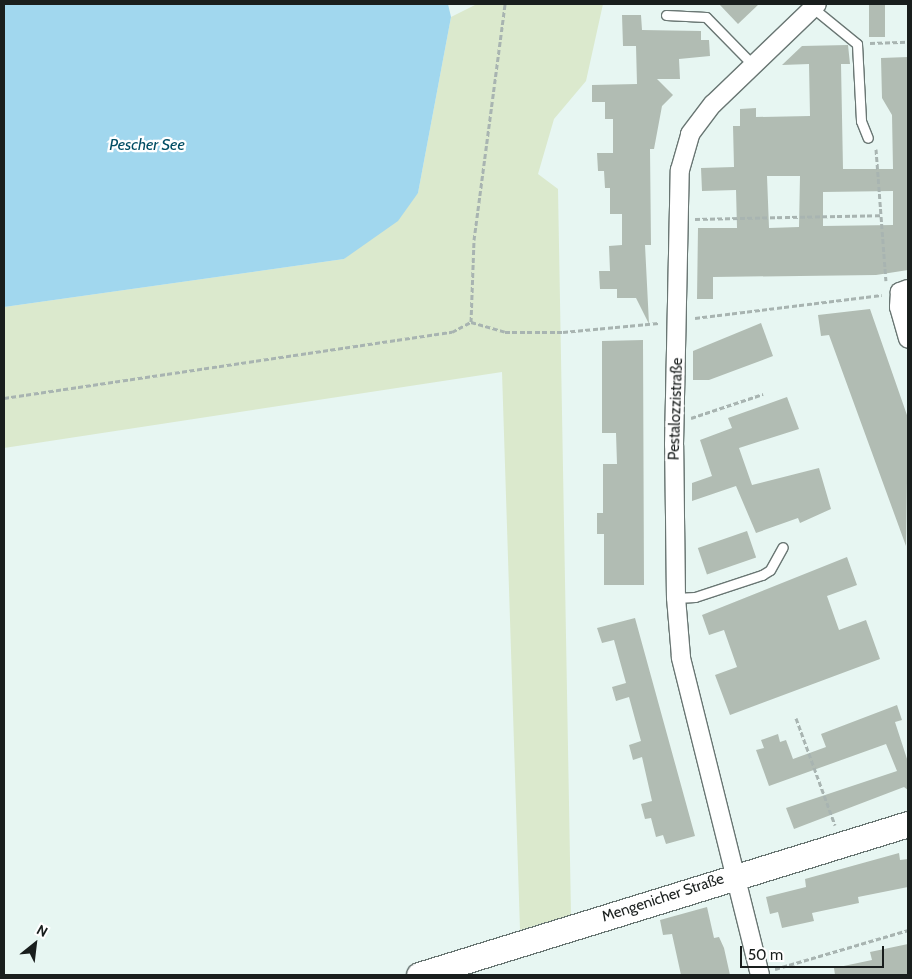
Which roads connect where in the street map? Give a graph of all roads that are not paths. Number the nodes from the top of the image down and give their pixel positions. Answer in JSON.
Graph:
{"nodes":[{"id":1,"x":815,"y":6,"type":"edge"},
{"id":2,"x":666,"y":15,"type":"dead end"},
{"id":3,"x":753,"y":65,"type":"junction"},
{"id":4,"x":868,"y":138,"type":"road end"},
{"id":5,"x":904,"y":291,"type":"edge"},
{"id":6,"x":908,"y":339,"type":"edge"},
{"id":7,"x":783,"y":547,"type":"dead end"},
{"id":8,"x":676,"y":598,"type":"junction"},
{"id":9,"x":908,"y":824,"type":"edge"},
{"id":10,"x":738,"y":874,"type":"junction"},
{"id":11,"x":760,"y":974,"type":"edge"},
{"id":12,"x":419,"y":975,"type":"edge"}],
"edges":[{"from":1,"to":3,"type":"street","name":"Pestalozzistraße"},
{"from":1,"to":4,"type":"lane","name":"Pestalozzistraße"},
{"from":2,"to":3,"type":"lane"},
{"from":3,"to":8,"type":"street","name":"Pestalozzistraße"},
{"from":5,"to":6,"type":"street"},
{"from":7,"to":8,"type":"lane"},
{"from":8,"to":10,"type":"street","name":"Pestalozzistraße"},
{"from":9,"to":10,"type":"street","name":"Mengenicher Straße"},
{"from":10,"to":11,"type":"street","name":"Pestalozzistraße"},
{"from":10,"to":12,"type":"street","name":"Mengenicher Straße"}]}
